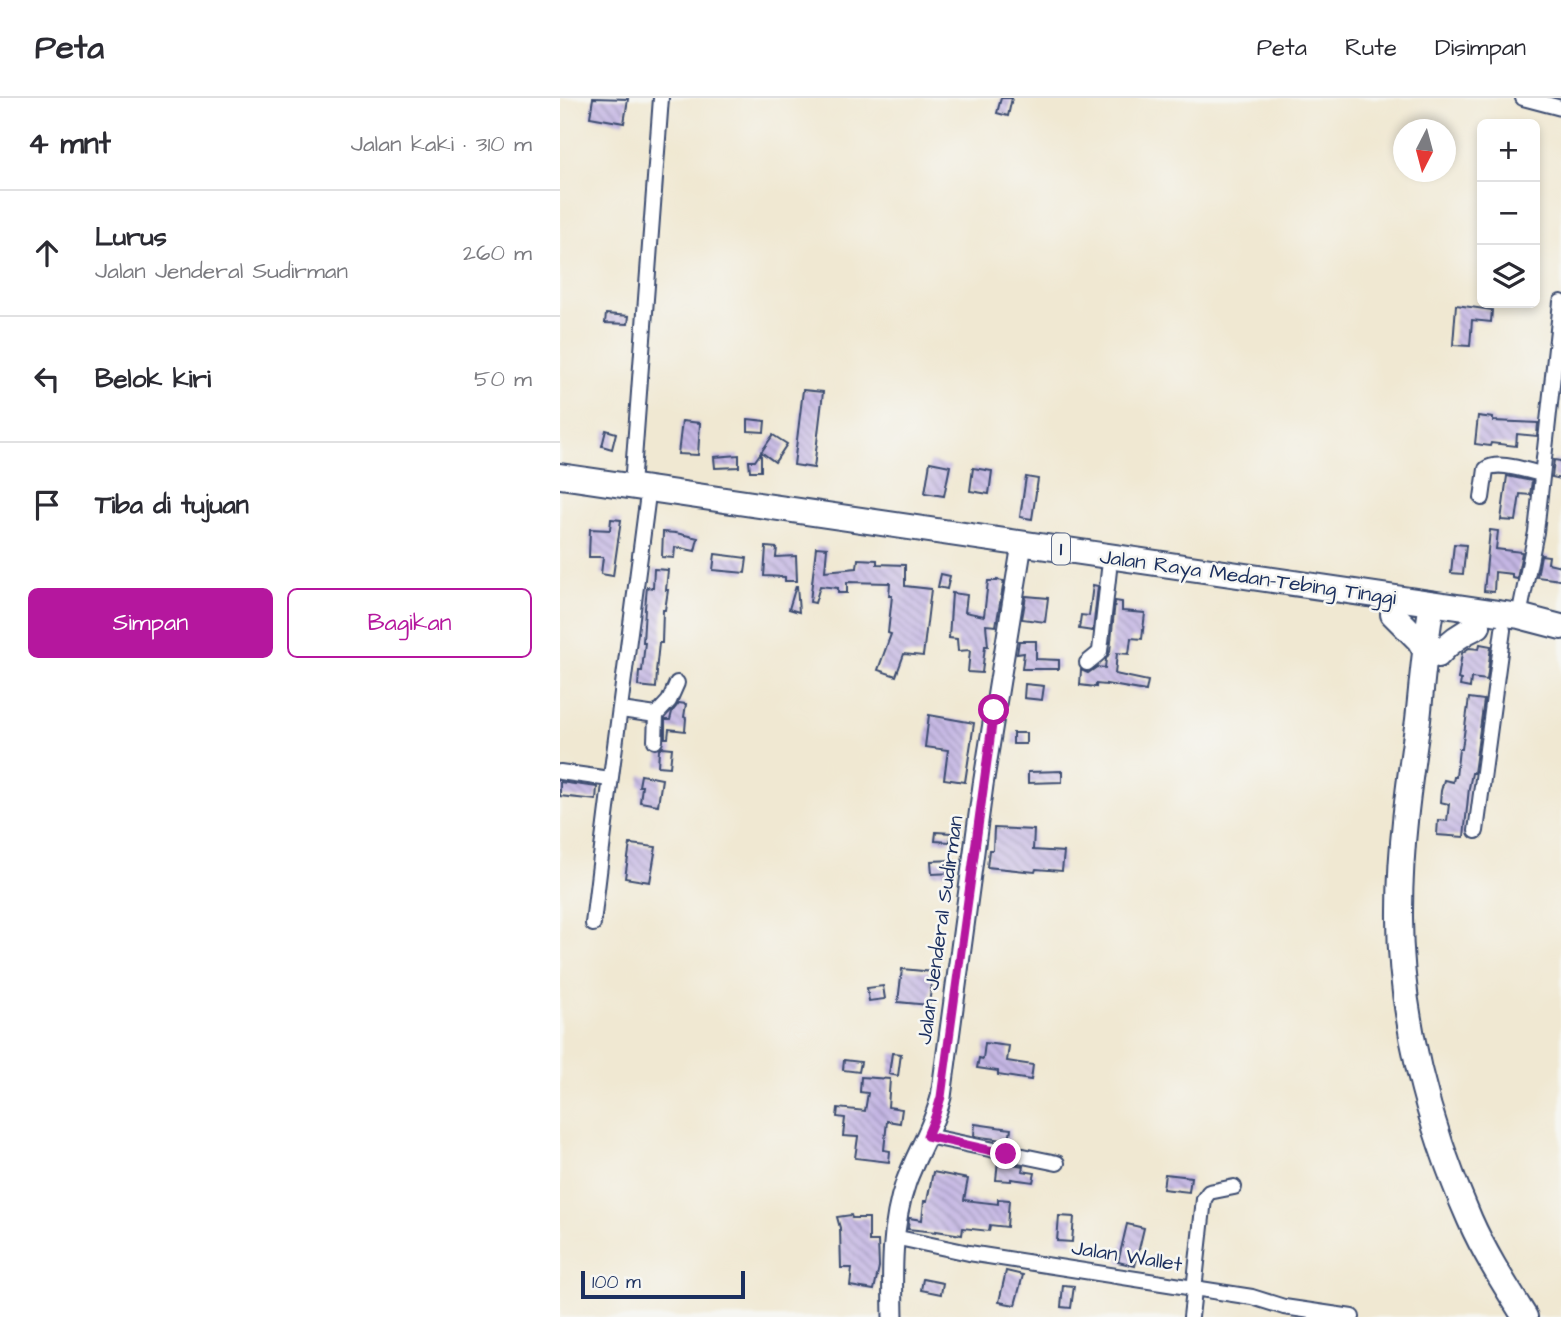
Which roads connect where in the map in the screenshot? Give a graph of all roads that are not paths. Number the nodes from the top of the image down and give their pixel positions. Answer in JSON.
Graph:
{"nodes":[{"id":1,"x":661,"y":98,"type":"edge"},
{"id":2,"x":1522,"y":98,"type":"edge"},
{"id":3,"x":1561,"y":108,"type":"edge"},
{"id":4,"x":1561,"y":302,"type":"edge"},
{"id":5,"x":1542,"y":474,"type":"junction"},
{"id":6,"x":560,"y":476,"type":"edge"},
{"id":7,"x":560,"y":490,"type":"edge"},
{"id":8,"x":640,"y":494,"type":"junction"},
{"id":9,"x":1482,"y":498,"type":"dead end"},
{"id":10,"x":1021,"y":550,"type":"junction"},
{"id":11,"x":1109,"y":570,"type":"junction"},
{"id":12,"x":1437,"y":612,"type":"junction"},
{"id":13,"x":1393,"y":614,"type":"junction"},
{"id":14,"x":1511,"y":623,"type":"junction"},
{"id":15,"x":1478,"y":626,"type":"junction"},
{"id":16,"x":1561,"y":627,"type":"edge"},
{"id":17,"x":1561,"y":635,"type":"edge"},
{"id":18,"x":1432,"y":654,"type":"junction"},
{"id":19,"x":1087,"y":663,"type":"dead end"},
{"id":20,"x":677,"y":683,"type":"dead end"},
{"id":21,"x":621,"y":710,"type":"junction"},
{"id":22,"x":656,"y":715,"type":"junction"},
{"id":23,"x":655,"y":741,"type":"dead end"},
{"id":24,"x":560,"y":772,"type":"edge"},
{"id":25,"x":610,"y":779,"type":"junction"},
{"id":26,"x":1476,"y":831,"type":"dead end"},
{"id":27,"x":593,"y":924,"type":"dead end"},
{"id":28,"x":927,"y":1136,"type":"junction"},
{"id":29,"x":1057,"y":1163,"type":"dead end"},
{"id":30,"x":1234,"y":1187,"type":"dead end"},
{"id":31,"x":894,"y":1237,"type":"junction"},
{"id":32,"x":1193,"y":1288,"type":"junction"},
{"id":33,"x":893,"y":1317,"type":"edge"},
{"id":34,"x":1191,"y":1317,"type":"edge"},
{"id":35,"x":1352,"y":1317,"type":"edge"},
{"id":36,"x":1525,"y":1317,"type":"edge"},
{"id":37,"x":1542,"y":1317,"type":"edge"}],
"edges":[{"from":1,"to":8,"type":"street"},
{"from":2,"to":3,"type":"street"},
{"from":4,"to":5,"type":"street"},
{"from":5,"to":9,"type":"street"},
{"from":5,"to":14,"type":"street"},
{"from":6,"to":8,"type":"highway","name":"Jalan Raya Medan-Tebing Tinggi","number":"1"},
{"from":7,"to":8,"type":"highway","name":"Jalan Raya Medan-Tebing Tinggi","number":"1"},
{"from":8,"to":10,"type":"highway","name":"Jalan Raya Medan-Tebing Tinggi","number":"1"},
{"from":8,"to":21,"type":"street"},
{"from":10,"to":11,"type":"highway","name":"Jalan Raya Medan-Tebing Tinggi","number":"1"},
{"from":10,"to":12,"type":"highway","name":"Jalan Raya Medan-Tebing Tinggi","number":"1"},
{"from":10,"to":28,"type":"main road","name":"Jalan Jenderal Sudirman"},
{"from":11,"to":13,"type":"highway","name":"Jalan Raya Medan-Tebing Tinggi","number":"1"},
{"from":11,"to":19,"type":"street"},
{"from":12,"to":13,"type":"highway","name":"Jalan Raya Medan-Tebing Tinggi","number":"1"},
{"from":12,"to":14,"type":"highway","name":"Jalan Raya Medan-Tebing Tinggi","number":"1"},
{"from":12,"to":15,"type":"highway","name":"Jalan Raya Medan-Tebing Tinggi","number":"1"},
{"from":12,"to":18,"type":"highway"},
{"from":13,"to":18,"type":"highway"},
{"from":14,"to":15,"type":"highway","name":"Jalan Raya Medan-Tebing Tinggi","number":"1"},
{"from":14,"to":16,"type":"highway","name":"Jalan Raya Medan-Tebing Tinggi","number":"1"},
{"from":14,"to":17,"type":"highway","name":"Jalan Raya Medan-Tebing Tinggi","number":"1"},
{"from":14,"to":26,"type":"street"},
{"from":15,"to":18,"type":"highway"},
{"from":18,"to":36,"type":"highway"},
{"from":18,"to":37,"type":"highway"},
{"from":20,"to":22,"type":"street"},
{"from":21,"to":22,"type":"street"},
{"from":21,"to":25,"type":"street"},
{"from":22,"to":23,"type":"street"},
{"from":24,"to":25,"type":"street"},
{"from":25,"to":27,"type":"street"},
{"from":28,"to":29,"type":"street"},
{"from":28,"to":31,"type":"main road","name":"Jalan Jenderal Sudirman"},
{"from":30,"to":32,"type":"street"},
{"from":31,"to":32,"type":"street","name":"Jalan Wallet"},
{"from":31,"to":33,"type":"main road","name":"Jalan Jenderal Sudirman"},
{"from":32,"to":34,"type":"street"},
{"from":32,"to":35,"type":"street","name":"Jalan Wallet"}]}
